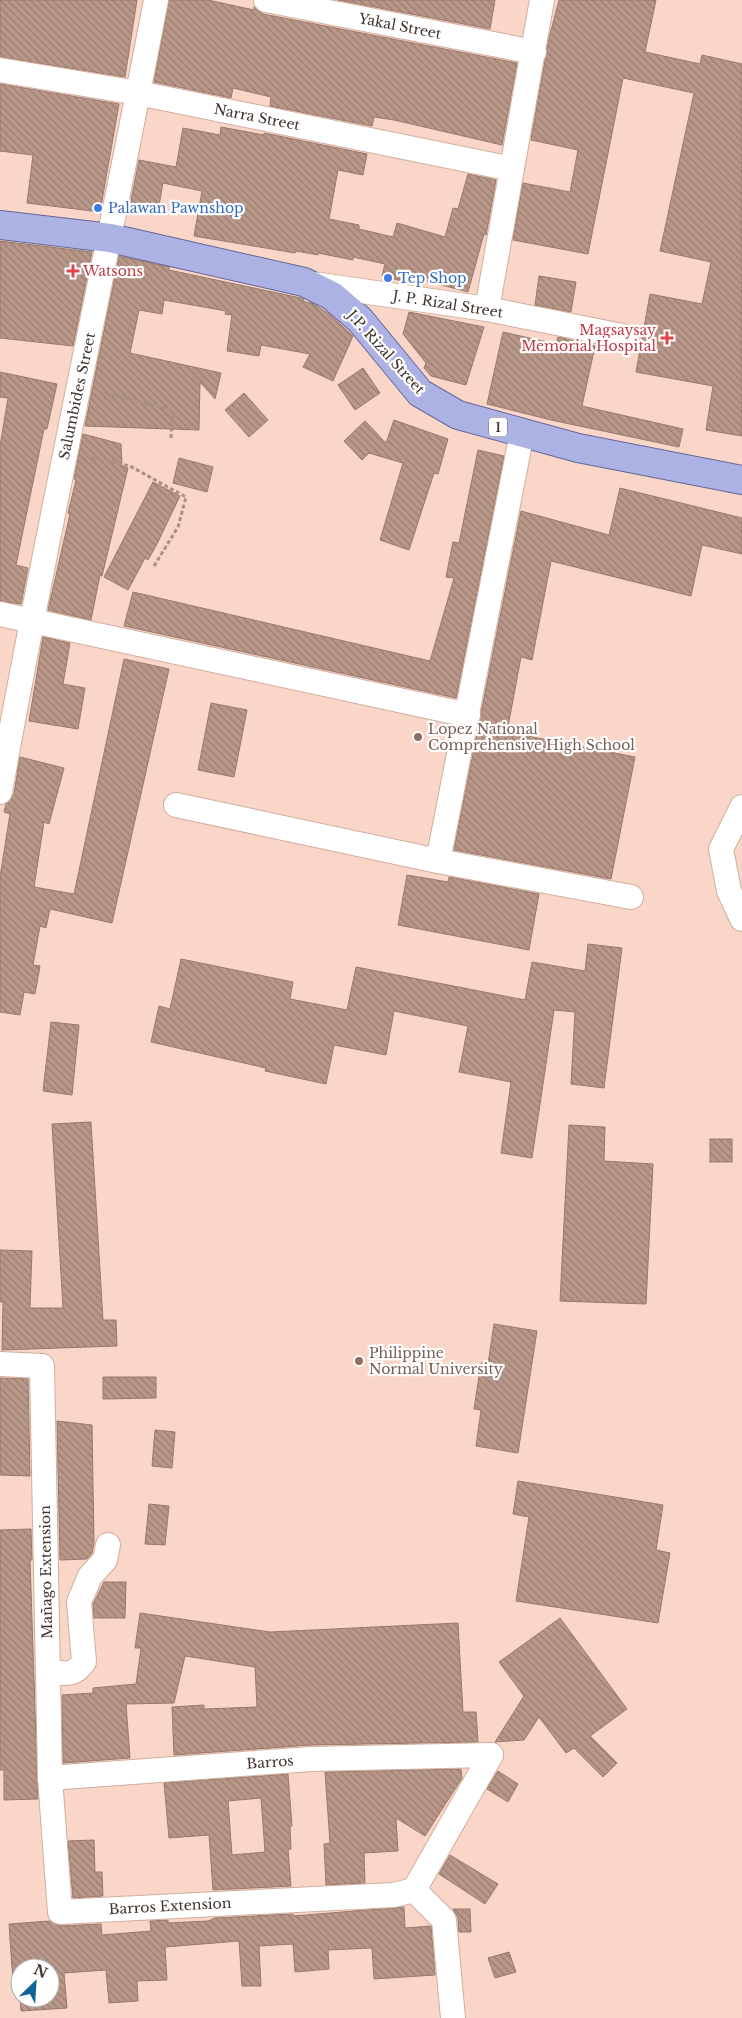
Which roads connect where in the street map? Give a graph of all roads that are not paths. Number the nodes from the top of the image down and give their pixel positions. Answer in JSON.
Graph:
{"nodes":[{"id":1,"x":156,"y":0,"type":"edge"},
{"id":2,"x":266,"y":0,"type":"edge"},
{"id":3,"x":542,"y":0,"type":"edge"},
{"id":4,"x":534,"y":52,"type":"junction"},
{"id":5,"x":0,"y":70,"type":"edge"},
{"id":6,"x":138,"y":93,"type":"junction"},
{"id":7,"x":512,"y":169,"type":"junction"},
{"id":8,"x":0,"y":225,"type":"edge"},
{"id":9,"x":110,"y":238,"type":"junction"},
{"id":10,"x":304,"y":282,"type":"junction"},
{"id":11,"x":487,"y":309,"type":"junction"},
{"id":12,"x":622,"y":336,"type":"dead end"},
{"id":13,"x":522,"y":434,"type":"junction"},
{"id":14,"x":742,"y":480,"type":"edge"},
{"id":15,"x":0,"y":614,"type":"edge"},
{"id":16,"x":31,"y":620,"type":"junction"},
{"id":17,"x":468,"y":715,"type":"junction"},
{"id":18,"x":0,"y":792,"type":"edge"},
{"id":19,"x":176,"y":805,"type":"dead end"},
{"id":20,"x":742,"y":807,"type":"edge"},
{"id":21,"x":438,"y":861,"type":"junction"},
{"id":22,"x":631,"y":897,"type":"dead end"},
{"id":23,"x":742,"y":919,"type":"edge"},
{"id":24,"x":0,"y":1364,"type":"edge"},
{"id":25,"x":108,"y":1545,"type":"dead end"},
{"id":26,"x":48,"y":1672,"type":"junction"},
{"id":27,"x":50,"y":1778,"type":"junction"},
{"id":28,"x":414,"y":1890,"type":"junction"},
{"id":29,"x":453,"y":2018,"type":"edge"}],
"edges":[{"from":1,"to":6,"type":"street","name":"Salumbides Street"},
{"from":2,"to":4,"type":"street","name":"Yakal Street"},
{"from":3,"to":4,"type":"street"},
{"from":4,"to":7,"type":"street"},
{"from":5,"to":6,"type":"street","name":"Narra Street"},
{"from":6,"to":7,"type":"street","name":"Narra Street"},
{"from":6,"to":9,"type":"street","name":"Salumbides Street"},
{"from":7,"to":11,"type":"street"},
{"from":8,"to":9,"type":"main road","name":"J.P. Rizal Street","number":"1"},
{"from":9,"to":10,"type":"main road","name":"J.P. Rizal Street","number":"1"},
{"from":9,"to":16,"type":"street","name":"Salumbides Street"},
{"from":10,"to":11,"type":"street","name":"J. P. Rizal Street"},
{"from":10,"to":13,"type":"main road","name":"J.P. Rizal Street","number":"1"},
{"from":11,"to":12,"type":"street","name":"J. P. Rizal Street"},
{"from":13,"to":14,"type":"main road","name":"J.P. Rizal Street","number":"1"},
{"from":13,"to":17,"type":"street"},
{"from":15,"to":16,"type":"street"},
{"from":16,"to":17,"type":"street"},
{"from":16,"to":18,"type":"street","name":"Salumbides Street"},
{"from":17,"to":21,"type":"street"},
{"from":19,"to":21,"type":"street"},
{"from":20,"to":23,"type":"street"},
{"from":21,"to":22,"type":"street"},
{"from":24,"to":26,"type":"street","name":"Mañago Extension"},
{"from":25,"to":26,"type":"street"},
{"from":26,"to":27,"type":"street","name":"Mañago Extension"},
{"from":27,"to":28,"type":"street","name":"Barros Extension"},
{"from":27,"to":28,"type":"street","name":"Barros"},
{"from":28,"to":29,"type":"street"}]}
